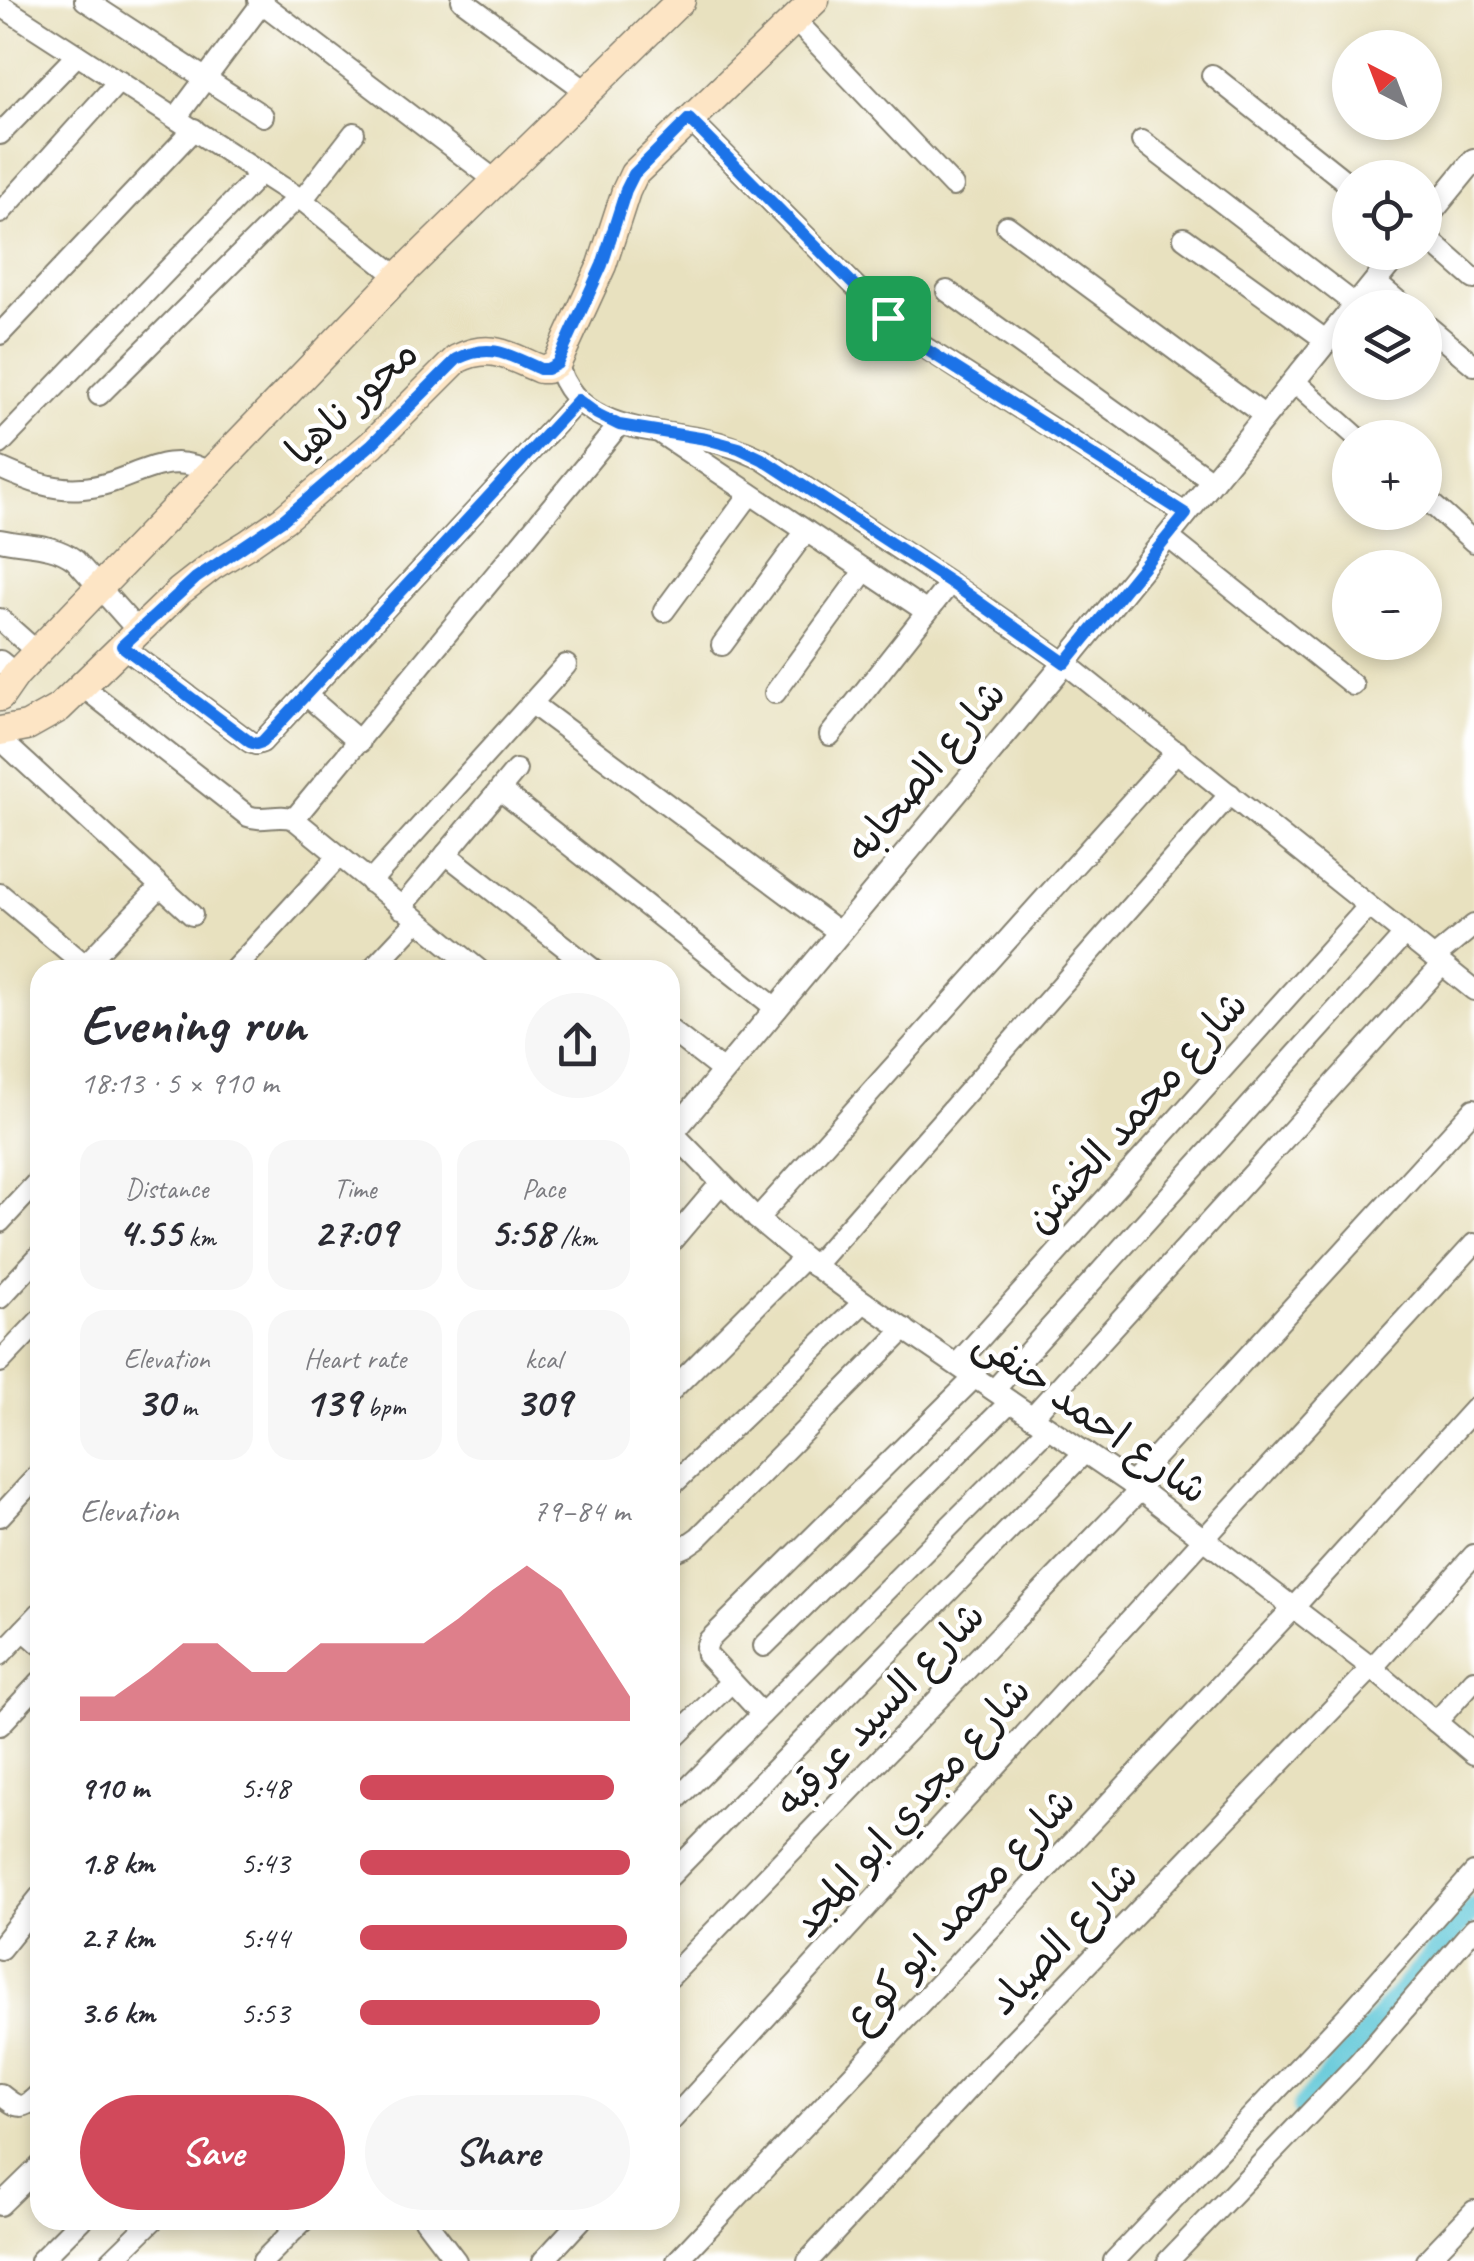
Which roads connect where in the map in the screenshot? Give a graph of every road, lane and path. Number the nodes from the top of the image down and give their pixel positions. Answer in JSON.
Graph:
{"nodes":[{"id":1,"x":85,"y":0,"type":"edge"},
{"id":2,"x":462,"y":0,"type":"edge"},
{"id":3,"x":681,"y":0,"type":"edge"},
{"id":4,"x":260,"y":1,"type":"edge"},
{"id":5,"x":0,"y":5,"type":"edge"},
{"id":6,"x":804,"y":10,"type":"edge"},
{"id":7,"x":77,"y":55,"type":"junction"},
{"id":8,"x":1212,"y":76,"type":"dead end"},
{"id":9,"x":205,"y":78,"type":"junction"},
{"id":10,"x":119,"y":81,"type":"junction"},
{"id":11,"x":586,"y":90,"type":"junction"},
{"id":12,"x":263,"y":116,"type":"dead end"},
{"id":13,"x":689,"y":119,"type":"junction"},
{"id":14,"x":185,"y":124,"type":"junction"},
{"id":15,"x":3,"y":126,"type":"edge"},
{"id":16,"x":354,"y":133,"type":"dead end"},
{"id":17,"x":1142,"y":141,"type":"dead end"},
{"id":18,"x":1474,"y":160,"type":"edge"},
{"id":19,"x":1332,"y":171,"type":"edge"},
{"id":20,"x":261,"y":173,"type":"junction"},
{"id":21,"x":496,"y":180,"type":"junction"},
{"id":22,"x":953,"y":186,"type":"dead end"},
{"id":23,"x":300,"y":198,"type":"junction"},
{"id":24,"x":1442,"y":199,"type":"edge"},
{"id":25,"x":0,"y":212,"type":"edge"},
{"id":26,"x":1006,"y":226,"type":"dead end"},
{"id":27,"x":1184,"y":238,"type":"dead end"},
{"id":28,"x":1442,"y":251,"type":"edge"},
{"id":29,"x":1385,"y":270,"type":"edge"},
{"id":30,"x":398,"y":277,"type":"junction"},
{"id":31,"x":1474,"y":279,"type":"edge"},
{"id":32,"x":1375,"y":282,"type":"junction"},
{"id":33,"x":1368,"y":290,"type":"edge"},
{"id":34,"x":1385,"y":290,"type":"edge"},
{"id":35,"x":947,"y":291,"type":"dead end"},
{"id":36,"x":1332,"y":291,"type":"edge"},
{"id":37,"x":0,"y":334,"type":"edge"},
{"id":38,"x":1332,"y":335,"type":"edge"},
{"id":39,"x":1442,"y":339,"type":"edge"},
{"id":40,"x":1327,"y":341,"type":"junction"},
{"id":41,"x":557,"y":364,"type":"junction"},
{"id":42,"x":1474,"y":366,"type":"edge"},
{"id":43,"x":1294,"y":381,"type":"junction"},
{"id":44,"x":100,"y":394,"type":"dead end"},
{"id":45,"x":578,"y":400,"type":"junction"},
{"id":46,"x":1266,"y":416,"type":"junction"},
{"id":47,"x":1338,"y":420,"type":"edge"},
{"id":48,"x":619,"y":425,"type":"junction"},
{"id":49,"x":658,"y":432,"type":"junction"},
{"id":50,"x":0,"y":444,"type":"edge"},
{"id":51,"x":0,"y":468,"type":"edge"},
{"id":52,"x":210,"y":473,"type":"junction"},
{"id":53,"x":1213,"y":482,"type":"junction"},
{"id":54,"x":750,"y":494,"type":"junction"},
{"id":55,"x":1442,"y":513,"type":"edge"},
{"id":56,"x":1186,"y":514,"type":"junction"},
{"id":57,"x":806,"y":531,"type":"junction"},
{"id":58,"x":1168,"y":537,"type":"junction"},
{"id":59,"x":0,"y":540,"type":"edge"},
{"id":60,"x":1474,"y":542,"type":"edge"},
{"id":61,"x":865,"y":570,"type":"junction"},
{"id":62,"x":950,"y":582,"type":"junction"},
{"id":63,"x":100,"y":588,"type":"junction"},
{"id":64,"x":664,"y":611,"type":"dead end"},
{"id":65,"x":928,"y":612,"type":"junction"},
{"id":66,"x":0,"y":619,"type":"edge"},
{"id":67,"x":130,"y":638,"type":"junction"},
{"id":68,"x":722,"y":646,"type":"dead end"},
{"id":69,"x":38,"y":652,"type":"junction"},
{"id":70,"x":1065,"y":663,"type":"junction"},
{"id":71,"x":566,"y":665,"type":"dead end"},
{"id":72,"x":5,"y":677,"type":"edge"},
{"id":73,"x":1353,"y":685,"type":"dead end"},
{"id":74,"x":82,"y":686,"type":"junction"},
{"id":75,"x":775,"y":693,"type":"dead end"},
{"id":76,"x":306,"y":696,"type":"junction"},
{"id":77,"x":531,"y":703,"type":"junction"},
{"id":78,"x":0,"y":731,"type":"edge"},
{"id":79,"x":830,"y":735,"type":"dead end"},
{"id":80,"x":0,"y":739,"type":"edge"},
{"id":81,"x":360,"y":742,"type":"junction"},
{"id":82,"x":1177,"y":751,"type":"junction"},
{"id":83,"x":516,"y":770,"type":"dead end"},
{"id":84,"x":500,"y":790,"type":"junction"},
{"id":85,"x":1230,"y":794,"type":"junction"},
{"id":86,"x":294,"y":819,"type":"junction"},
{"id":87,"x":446,"y":854,"type":"junction"},
{"id":88,"x":339,"y":856,"type":"junction"},
{"id":89,"x":370,"y":882,"type":"junction"},
{"id":90,"x":160,"y":886,"type":"junction"},
{"id":91,"x":0,"y":894,"type":"edge"},
{"id":92,"x":1368,"y":907,"type":"junction"},
{"id":93,"x":192,"y":915,"type":"dead end"},
{"id":94,"x":409,"y":915,"type":"junction"},
{"id":95,"x":1474,"y":926,"type":"edge"},
{"id":96,"x":840,"y":933,"type":"junction"},
{"id":97,"x":1404,"y":934,"type":"junction"},
{"id":98,"x":78,"y":960,"type":"edge"},
{"id":99,"x":95,"y":960,"type":"edge"},
{"id":100,"x":243,"y":960,"type":"edge"},
{"id":101,"x":378,"y":960,"type":"edge"},
{"id":102,"x":466,"y":960,"type":"edge"},
{"id":103,"x":581,"y":960,"type":"edge"},
{"id":104,"x":1438,"y":962,"type":"junction"},
{"id":105,"x":1474,"y":990,"type":"edge"},
{"id":106,"x":777,"y":1009,"type":"junction"},
{"id":107,"x":680,"y":1038,"type":"edge"},
{"id":108,"x":724,"y":1072,"type":"junction"},
{"id":109,"x":1474,"y":1109,"type":"edge"},
{"id":110,"x":680,"y":1123,"type":"edge"},
{"id":111,"x":680,"y":1142,"type":"edge"},
{"id":112,"x":721,"y":1183,"type":"junction"},
{"id":113,"x":30,"y":1190,"type":"edge"},
{"id":114,"x":758,"y":1219,"type":"junction"},
{"id":115,"x":0,"y":1222,"type":"edge"},
{"id":116,"x":680,"y":1231,"type":"edge"},
{"id":117,"x":1474,"y":1244,"type":"edge"},
{"id":118,"x":809,"y":1262,"type":"junction"},
{"id":119,"x":30,"y":1266,"type":"edge"},
{"id":120,"x":0,"y":1298,"type":"edge"},
{"id":121,"x":864,"y":1302,"type":"junction"},
{"id":122,"x":905,"y":1329,"type":"junction"},
{"id":123,"x":30,"y":1330,"type":"edge"},
{"id":124,"x":0,"y":1362,"type":"edge"},
{"id":125,"x":957,"y":1364,"type":"junction"},
{"id":126,"x":976,"y":1376,"type":"junction"},
{"id":127,"x":680,"y":1383,"type":"edge"},
{"id":128,"x":1002,"y":1396,"type":"junction"},
{"id":129,"x":1474,"y":1409,"type":"edge"},
{"id":130,"x":1040,"y":1422,"type":"junction"},
{"id":131,"x":1084,"y":1452,"type":"junction"},
{"id":132,"x":680,"y":1477,"type":"edge"},
{"id":133,"x":30,"y":1484,"type":"edge"},
{"id":134,"x":1135,"y":1487,"type":"junction"},
{"id":135,"x":0,"y":1516,"type":"edge"},
{"id":136,"x":1204,"y":1539,"type":"junction"},
{"id":137,"x":680,"y":1549,"type":"edge"},
{"id":138,"x":1474,"y":1555,"type":"edge"},
{"id":139,"x":1294,"y":1608,"type":"junction"},
{"id":140,"x":30,"y":1638,"type":"edge"},
{"id":141,"x":764,"y":1646,"type":"dead end"},
{"id":142,"x":0,"y":1655,"type":"edge"},
{"id":143,"x":1372,"y":1668,"type":"junction"},
{"id":144,"x":1474,"y":1680,"type":"edge"},
{"id":145,"x":731,"y":1682,"type":"junction"},
{"id":146,"x":30,"y":1693,"type":"edge"},
{"id":147,"x":762,"y":1714,"type":"junction"},
{"id":148,"x":1436,"y":1722,"type":"junction"},
{"id":149,"x":0,"y":1725,"type":"edge"},
{"id":150,"x":680,"y":1732,"type":"edge"},
{"id":151,"x":1474,"y":1754,"type":"edge"},
{"id":152,"x":680,"y":1796,"type":"edge"},
{"id":153,"x":680,"y":1866,"type":"edge"},
{"id":154,"x":1474,"y":1873,"type":"edge"},
{"id":155,"x":30,"y":1910,"type":"edge"},
{"id":156,"x":1474,"y":1928,"type":"edge"},
{"id":157,"x":0,"y":1948,"type":"edge"},
{"id":158,"x":680,"y":1966,"type":"edge"},
{"id":159,"x":1,"y":2096,"type":"edge"},
{"id":160,"x":30,"y":2100,"type":"edge"},
{"id":161,"x":680,"y":2111,"type":"edge"},
{"id":162,"x":30,"y":2176,"type":"edge"},
{"id":163,"x":0,"y":2205,"type":"edge"},
{"id":164,"x":1474,"y":2211,"type":"edge"},
{"id":165,"x":71,"y":2230,"type":"edge"},
{"id":166,"x":143,"y":2230,"type":"edge"},
{"id":167,"x":294,"y":2230,"type":"edge"},
{"id":168,"x":433,"y":2230,"type":"edge"},
{"id":169,"x":571,"y":2230,"type":"edge"},
{"id":170,"x":444,"y":2256,"type":"edge"},
{"id":171,"x":40,"y":2261,"type":"edge"},
{"id":172,"x":111,"y":2261,"type":"edge"},
{"id":173,"x":263,"y":2261,"type":"edge"},
{"id":174,"x":543,"y":2261,"type":"edge"},
{"id":175,"x":677,"y":2261,"type":"edge"},
{"id":176,"x":808,"y":2261,"type":"edge"},
{"id":177,"x":1114,"y":2261,"type":"edge"},
{"id":178,"x":1168,"y":2261,"type":"edge"},
{"id":179,"x":1426,"y":2261,"type":"edge"}],
"edges":[{"from":1,"to":9,"type":"street"},
{"from":2,"to":11,"type":"street"},
{"from":3,"to":11,"type":"main road","name":"محور ناهيا"},
{"from":4,"to":9,"type":"street"},
{"from":4,"to":21,"type":"street"},
{"from":5,"to":7,"type":"street"},
{"from":6,"to":13,"type":"main road"},
{"from":6,"to":22,"type":"street"},
{"from":7,"to":10,"type":"street"},
{"from":7,"to":15,"type":"street"},
{"from":8,"to":19,"type":"street"},
{"from":9,"to":12,"type":"street"},
{"from":9,"to":14,"type":"street"},
{"from":10,"to":14,"type":"street"},
{"from":10,"to":25,"type":"street"},
{"from":11,"to":21,"type":"main road","name":"محور ناهيا"},
{"from":13,"to":41,"type":"main road"},
{"from":13,"to":56,"type":"street"},
{"from":14,"to":20,"type":"street"},
{"from":14,"to":37,"type":"street"},
{"from":16,"to":23,"type":"street"},
{"from":17,"to":36,"type":"street"},
{"from":18,"to":24,"type":"street"},
{"from":20,"to":23,"type":"street"},
{"from":20,"to":50,"type":"street"},
{"from":21,"to":30,"type":"main road","name":"محور ناهيا"},
{"from":23,"to":30,"type":"street"},
{"from":23,"to":44,"type":"street"},
{"from":26,"to":46,"type":"street"},
{"from":27,"to":40,"type":"street"},
{"from":28,"to":31,"type":"street"},
{"from":29,"to":32,"type":"street","name":"شارع الصحابه"},
{"from":30,"to":52,"type":"main road","name":"محور ناهيا"},
{"from":32,"to":33,"type":"street","name":"شارع الصحابه"},
{"from":32,"to":34,"type":"street"},
{"from":35,"to":53,"type":"street"},
{"from":38,"to":40,"type":"street","name":"شارع الصحابه"},
{"from":39,"to":42,"type":"street"},
{"from":40,"to":43,"type":"street","name":"شارع الصحابه"},
{"from":41,"to":45,"type":"street"},
{"from":41,"to":67,"type":"main road","name":"محور ناهيا"},
{"from":43,"to":46,"type":"street","name":"شارع الصحابه"},
{"from":43,"to":47,"type":"street"},
{"from":45,"to":48,"type":"street"},
{"from":45,"to":76,"type":"street"},
{"from":46,"to":53,"type":"street","name":"شارع الصحابه"},
{"from":48,"to":49,"type":"street"},
{"from":48,"to":81,"type":"street"},
{"from":49,"to":54,"type":"street"},
{"from":49,"to":62,"type":"street"},
{"from":51,"to":52,"type":"street"},
{"from":52,"to":63,"type":"main road","name":"محور ناهيا"},
{"from":53,"to":56,"type":"street","name":"شارع الصحابه"},
{"from":54,"to":57,"type":"street"},
{"from":54,"to":64,"type":"street"},
{"from":55,"to":60,"type":"street"},
{"from":56,"to":58,"type":"street","name":"شارع الصحابه"},
{"from":57,"to":61,"type":"street"},
{"from":57,"to":68,"type":"street"},
{"from":58,"to":70,"type":"street","name":"شارع الصحابه"},
{"from":58,"to":73,"type":"street"},
{"from":59,"to":63,"type":"street"},
{"from":61,"to":65,"type":"street"},
{"from":61,"to":75,"type":"street"},
{"from":62,"to":65,"type":"street"},
{"from":62,"to":70,"type":"street"},
{"from":63,"to":67,"type":"street"},
{"from":63,"to":69,"type":"main road","name":"محور ناهيا"},
{"from":65,"to":79,"type":"street"},
{"from":66,"to":69,"type":"street"},
{"from":67,"to":74,"type":"main road","name":"محور ناهيا"},
{"from":67,"to":76,"type":"street"},
{"from":69,"to":72,"type":"main road","name":"محور ناهيا"},
{"from":70,"to":82,"type":"street"},
{"from":70,"to":96,"type":"street","name":"شارع الصحابه"},
{"from":71,"to":77,"type":"street"},
{"from":74,"to":78,"type":"main road","name":"محور ناهيا"},
{"from":74,"to":86,"type":"street"},
{"from":76,"to":81,"type":"street"},
{"from":77,"to":89,"type":"street"},
{"from":77,"to":96,"type":"street"},
{"from":80,"to":90,"type":"street"},
{"from":81,"to":86,"type":"street"},
{"from":82,"to":85,"type":"street"},
{"from":82,"to":114,"type":"street"},
{"from":83,"to":84,"type":"street"},
{"from":84,"to":87,"type":"street"},
{"from":84,"to":106,"type":"street"},
{"from":85,"to":92,"type":"street"},
{"from":85,"to":118,"type":"street"},
{"from":86,"to":88,"type":"street"},
{"from":87,"to":94,"type":"street"},
{"from":87,"to":103,"type":"street"},
{"from":88,"to":89,"type":"street"},
{"from":88,"to":100,"type":"street"},
{"from":89,"to":94,"type":"street"},
{"from":90,"to":93,"type":"street"},
{"from":90,"to":99,"type":"street"},
{"from":91,"to":98,"type":"street"},
{"from":92,"to":97,"type":"street"},
{"from":92,"to":125,"type":"street","name":"شارع محمد الخشن"},
{"from":94,"to":101,"type":"street"},
{"from":94,"to":102,"type":"street"},
{"from":95,"to":104,"type":"street"},
{"from":96,"to":106,"type":"street","name":"شارع الصحابه"},
{"from":97,"to":104,"type":"street"},
{"from":97,"to":128,"type":"street"},
{"from":104,"to":105,"type":"street"},
{"from":104,"to":130,"type":"street"},
{"from":106,"to":108,"type":"street","name":"شارع الصحابه"},
{"from":107,"to":108,"type":"street"},
{"from":108,"to":110,"type":"street","name":"شارع الصحابه"},
{"from":109,"to":134,"type":"street","name":"شارع السيد عرقبه"},
{"from":111,"to":112,"type":"street","name":"شارع احمد حنفى"},
{"from":112,"to":114,"type":"street","name":"شارع احمد حنفى"},
{"from":112,"to":116,"type":"street"},
{"from":113,"to":115,"type":"street"},
{"from":114,"to":118,"type":"street","name":"شارع احمد حنفى"},
{"from":117,"to":136,"type":"street","name":"شارع مجدي ابو المجد"},
{"from":118,"to":121,"type":"street","name":"شارع احمد حنفى"},
{"from":118,"to":127,"type":"street"},
{"from":119,"to":120,"type":"street"},
{"from":121,"to":122,"type":"street","name":"شارع احمد حنفى"},
{"from":121,"to":132,"type":"street"},
{"from":122,"to":125,"type":"street","name":"شارع احمد حنفى"},
{"from":122,"to":137,"type":"street"},
{"from":123,"to":124,"type":"street"},
{"from":125,"to":126,"type":"street","name":"شارع احمد حنفى"},
{"from":126,"to":128,"type":"street","name":"شارع احمد حنفى"},
{"from":126,"to":145,"type":"street"},
{"from":128,"to":130,"type":"street","name":"شارع احمد حنفى"},
{"from":128,"to":141,"type":"street"},
{"from":129,"to":139,"type":"street","name":"شارع محمد ابو كوع"},
{"from":130,"to":131,"type":"street","name":"شارع احمد حنفى"},
{"from":130,"to":147,"type":"street"},
{"from":131,"to":134,"type":"street","name":"شارع احمد حنفى"},
{"from":131,"to":153,"type":"street"},
{"from":133,"to":135,"type":"street"},
{"from":134,"to":136,"type":"street","name":"شارع احمد حنفى"},
{"from":134,"to":158,"type":"street","name":"شارع السيد عرقبه"},
{"from":136,"to":139,"type":"street","name":"شارع احمد حنفى"},
{"from":136,"to":161,"type":"street","name":"شارع مجدي ابو المجد"},
{"from":138,"to":143,"type":"street","name":"شارع الصياد"},
{"from":139,"to":143,"type":"street","name":"شارع احمد حنفى"},
{"from":139,"to":175,"type":"street","name":"شارع محمد ابو كوع"},
{"from":140,"to":142,"type":"street"},
{"from":143,"to":148,"type":"street","name":"شارع احمد حنفى"},
{"from":143,"to":176,"type":"street","name":"شارع الصياد"},
{"from":144,"to":148,"type":"street"},
{"from":145,"to":147,"type":"street"},
{"from":145,"to":150,"type":"street"},
{"from":146,"to":149,"type":"street"},
{"from":147,"to":152,"type":"street"},
{"from":148,"to":151,"type":"street","name":"شارع احمد حنفى"},
{"from":154,"to":177,"type":"street"},
{"from":155,"to":157,"type":"street"},
{"from":156,"to":178,"type":"street"},
{"from":159,"to":160,"type":"street"},
{"from":162,"to":163,"type":"street"},
{"from":164,"to":179,"type":"street"},
{"from":165,"to":171,"type":"street"},
{"from":166,"to":172,"type":"street"},
{"from":167,"to":173,"type":"street"},
{"from":168,"to":170,"type":"street"},
{"from":169,"to":174,"type":"street"}]}
